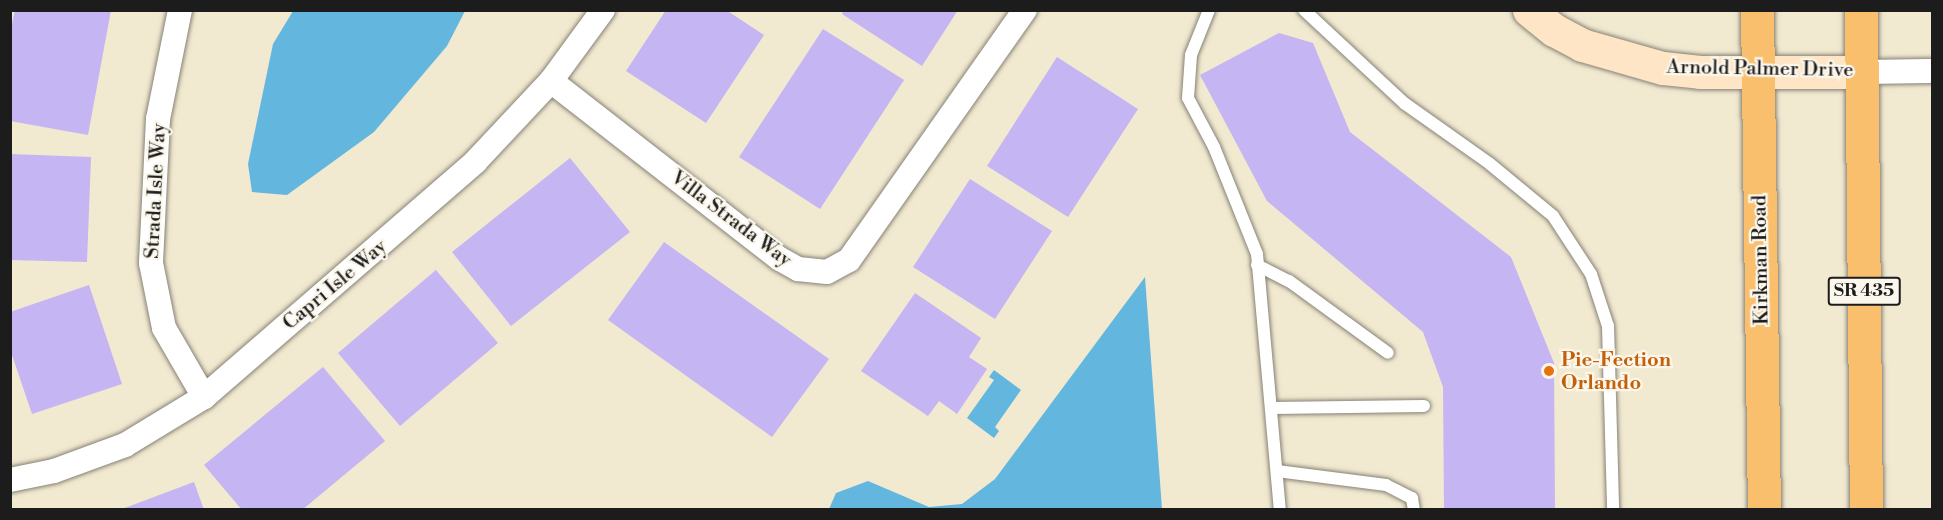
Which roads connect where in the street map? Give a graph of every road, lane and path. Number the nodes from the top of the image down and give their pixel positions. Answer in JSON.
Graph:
{"nodes":[{"id":1,"x":180,"y":10,"type":"edge"},
{"id":2,"x":603,"y":10,"type":"edge"},
{"id":3,"x":1025,"y":10,"type":"edge"},
{"id":4,"x":1209,"y":10,"type":"edge"},
{"id":5,"x":1304,"y":10,"type":"edge"},
{"id":6,"x":1529,"y":10,"type":"edge"},
{"id":7,"x":1757,"y":10,"type":"edge"},
{"id":8,"x":1861,"y":10,"type":"edge"},
{"id":9,"x":1932,"y":71,"type":"edge"},
{"id":10,"x":1758,"y":72,"type":"junction"},
{"id":11,"x":1862,"y":72,"type":"junction"},
{"id":12,"x":551,"y":81,"type":"junction"},
{"id":13,"x":1257,"y":265,"type":"junction"},
{"id":14,"x":1388,"y":353,"type":"dead end"},
{"id":15,"x":204,"y":397,"type":"junction"},
{"id":16,"x":1424,"y":406,"type":"dead end"},
{"id":17,"x":1273,"y":408,"type":"junction"},
{"id":18,"x":1276,"y":471,"type":"junction"},
{"id":19,"x":10,"y":480,"type":"edge"},
{"id":20,"x":1280,"y":510,"type":"edge"},
{"id":21,"x":1414,"y":510,"type":"edge"},
{"id":22,"x":1613,"y":510,"type":"edge"},
{"id":23,"x":1764,"y":510,"type":"edge"},
{"id":24,"x":1866,"y":510,"type":"edge"}],
"edges":[{"from":1,"to":15,"type":"street","name":"Strada Isle Way"},
{"from":2,"to":12,"type":"street","name":"Capri Isle Way"},
{"from":3,"to":12,"type":"street","name":"Villa Strada Way"},
{"from":4,"to":13,"type":"lane"},
{"from":5,"to":22,"type":"lane"},
{"from":6,"to":10,"type":"street","name":"Arnold Palmer Drive"},
{"from":7,"to":10,"type":"main road","name":"Kirkman Road"},
{"from":8,"to":11,"type":"main road","number":"SR 435"},
{"from":9,"to":11,"type":"street","name":"Arnold Palmer Drive"},
{"from":10,"to":11,"type":"street","name":"Arnold Palmer Drive"},
{"from":10,"to":23,"type":"main road","name":"Kirkman Road"},
{"from":11,"to":24,"type":"main road","number":"SR 435"},
{"from":12,"to":15,"type":"street","name":"Capri Isle Way"},
{"from":13,"to":14,"type":"lane"},
{"from":13,"to":17,"type":"lane"},
{"from":15,"to":19,"type":"street","name":"Capri Isle Way"},
{"from":16,"to":17,"type":"lane"},
{"from":17,"to":18,"type":"lane"},
{"from":18,"to":20,"type":"lane"},
{"from":18,"to":21,"type":"lane"}]}
